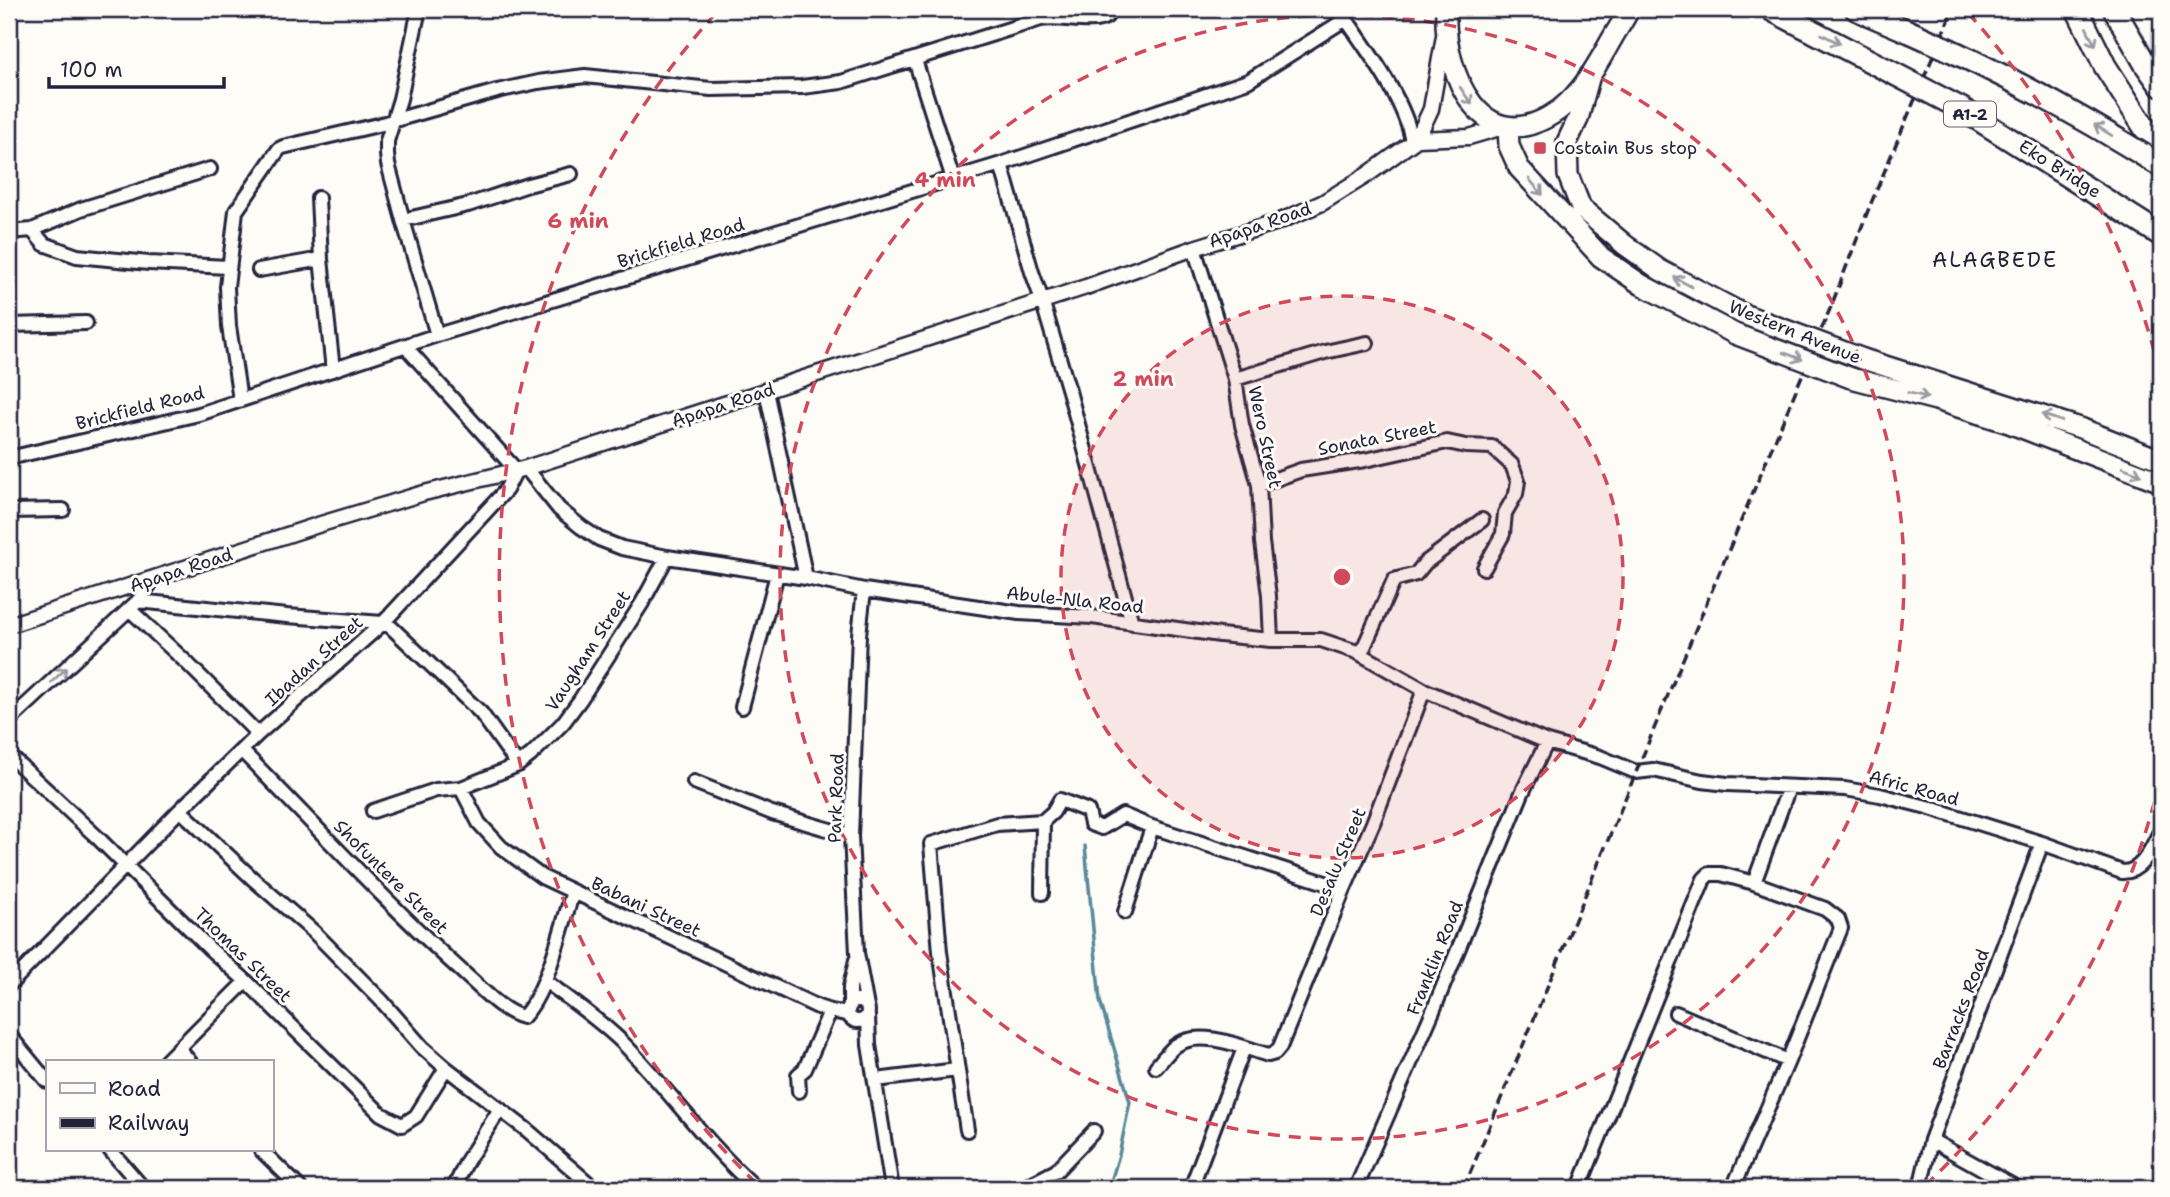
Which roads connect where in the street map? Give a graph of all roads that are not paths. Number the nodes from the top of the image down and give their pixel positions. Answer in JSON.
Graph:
{"nodes":[{"id":1,"x":419,"y":9,"type":"edge"},
{"id":2,"x":1108,"y":9,"type":"edge"},
{"id":3,"x":1446,"y":9,"type":"edge"},
{"id":4,"x":1629,"y":9,"type":"edge"},
{"id":5,"x":1639,"y":9,"type":"edge"},
{"id":6,"x":1770,"y":9,"type":"edge"},
{"id":7,"x":1856,"y":9,"type":"edge"},
{"id":8,"x":2077,"y":9,"type":"edge"},
{"id":9,"x":2114,"y":9,"type":"edge"},
{"id":10,"x":1342,"y":14,"type":"edge"},
{"id":11,"x":1445,"y":32,"type":"junction"},
{"id":12,"x":1612,"y":38,"type":"junction"},
{"id":13,"x":915,"y":60,"type":"junction"},
{"id":14,"x":1590,"y":75,"type":"junction"},
{"id":15,"x":2161,"y":86,"type":"edge"},
{"id":16,"x":394,"y":120,"type":"junction"},
{"id":17,"x":1505,"y":127,"type":"junction"},
{"id":18,"x":1415,"y":140,"type":"junction"},
{"id":19,"x":2161,"y":153,"type":"edge"},
{"id":20,"x":1001,"y":164,"type":"junction"},
{"id":21,"x":2161,"y":166,"type":"edge"},
{"id":22,"x":210,"y":169,"type":"dead end"},
{"id":23,"x":571,"y":174,"type":"dead end"},
{"id":24,"x":953,"y":179,"type":"junction"},
{"id":25,"x":318,"y":198,"type":"dead end"},
{"id":26,"x":403,"y":220,"type":"junction"},
{"id":27,"x":32,"y":230,"type":"junction"},
{"id":28,"x":9,"y":232,"type":"edge"},
{"id":29,"x":2161,"y":235,"type":"edge"},
{"id":30,"x":1194,"y":248,"type":"junction"},
{"id":31,"x":321,"y":259,"type":"junction"},
{"id":32,"x":228,"y":267,"type":"junction"},
{"id":33,"x":259,"y":270,"type":"dead end"},
{"id":34,"x":1042,"y":300,"type":"junction"},
{"id":35,"x":86,"y":323,"type":"dead end"},
{"id":36,"x":9,"y":325,"type":"edge"},
{"id":37,"x":438,"y":335,"type":"junction"},
{"id":38,"x":1367,"y":344,"type":"dead end"},
{"id":39,"x":405,"y":346,"type":"junction"},
{"id":40,"x":332,"y":370,"type":"junction"},
{"id":41,"x":1235,"y":379,"type":"junction"},
{"id":42,"x":766,"y":391,"type":"junction"},
{"id":43,"x":240,"y":400,"type":"junction"},
{"id":44,"x":9,"y":458,"type":"edge"},
{"id":45,"x":2161,"y":460,"type":"edge"},
{"id":46,"x":521,"y":469,"type":"junction"},
{"id":47,"x":2161,"y":482,"type":"edge"},
{"id":48,"x":1259,"y":485,"type":"junction"},
{"id":49,"x":63,"y":510,"type":"dead end"},
{"id":50,"x":9,"y":511,"type":"edge"},
{"id":51,"x":1482,"y":520,"type":"dead end"},
{"id":52,"x":667,"y":557,"type":"junction"},
{"id":53,"x":1484,"y":568,"type":"dead end"},
{"id":54,"x":777,"y":574,"type":"junction"},
{"id":55,"x":154,"y":578,"type":"junction"},
{"id":56,"x":806,"y":578,"type":"junction"},
{"id":57,"x":864,"y":590,"type":"junction"},
{"id":58,"x":133,"y":605,"type":"junction"},
{"id":59,"x":383,"y":623,"type":"junction"},
{"id":60,"x":1132,"y":624,"type":"junction"},
{"id":61,"x":9,"y":625,"type":"edge"},
{"id":62,"x":1271,"y":639,"type":"junction"},
{"id":63,"x":1359,"y":653,"type":"junction"},
{"id":64,"x":1424,"y":690,"type":"junction"},
{"id":65,"x":742,"y":707,"type":"dead end"},
{"id":66,"x":9,"y":721,"type":"edge"},
{"id":67,"x":258,"y":734,"type":"junction"},
{"id":68,"x":1547,"y":742,"type":"junction"},
{"id":69,"x":242,"y":751,"type":"junction"},
{"id":70,"x":9,"y":755,"type":"edge"},
{"id":71,"x":517,"y":765,"type":"junction"},
{"id":72,"x":1630,"y":768,"type":"joint"},
{"id":73,"x":694,"y":782,"type":"dead end"},
{"id":74,"x":1789,"y":787,"type":"junction"},
{"id":75,"x":461,"y":788,"type":"junction"},
{"id":76,"x":180,"y":810,"type":"junction"},
{"id":77,"x":373,"y":811,"type":"dead end"},
{"id":78,"x":1042,"y":821,"type":"junction"},
{"id":79,"x":1152,"y":827,"type":"junction"},
{"id":80,"x":2161,"y":830,"type":"edge"},
{"id":81,"x":851,"y":836,"type":"junction"},
{"id":82,"x":2042,"y":844,"type":"junction"},
{"id":83,"x":126,"y":866,"type":"junction"},
{"id":84,"x":1755,"y":883,"type":"junction"},
{"id":85,"x":1344,"y":889,"type":"junction"},
{"id":86,"x":573,"y":892,"type":"junction"},
{"id":87,"x":1042,"y":893,"type":"dead end"},
{"id":88,"x":1125,"y":912,"type":"dead end"},
{"id":89,"x":857,"y":953,"type":"junction"},
{"id":90,"x":246,"y":981,"type":"junction"},
{"id":91,"x":545,"y":981,"type":"junction"},
{"id":92,"x":9,"y":985,"type":"edge"},
{"id":93,"x":830,"y":1011,"type":"junction"},
{"id":94,"x":868,"y":1011,"type":"junction"},
{"id":95,"x":849,"y":1012,"type":"junction"},
{"id":96,"x":1676,"y":1013,"type":"dead end"},
{"id":97,"x":9,"y":1035,"type":"edge"},
{"id":98,"x":869,"y":1045,"type":"junction"},
{"id":99,"x":179,"y":1048,"type":"junction"},
{"id":100,"x":1244,"y":1048,"type":"junction"},
{"id":101,"x":167,"y":1060,"type":"edge"},
{"id":102,"x":188,"y":1060,"type":"edge"},
{"id":103,"x":1788,"y":1061,"type":"junction"},
{"id":104,"x":1156,"y":1067,"type":"dead end"},
{"id":105,"x":446,"y":1068,"type":"junction"},
{"id":106,"x":957,"y":1070,"type":"junction"},
{"id":107,"x":46,"y":1080,"type":"edge"},
{"id":108,"x":876,"y":1080,"type":"junction"},
{"id":109,"x":799,"y":1091,"type":"dead end"},
{"id":110,"x":500,"y":1109,"type":"junction"},
{"id":111,"x":967,"y":1130,"type":"dead end"},
{"id":112,"x":1094,"y":1131,"type":"dead end"},
{"id":113,"x":1931,"y":1140,"type":"junction"},
{"id":114,"x":112,"y":1152,"type":"edge"},
{"id":115,"x":263,"y":1152,"type":"edge"},
{"id":116,"x":143,"y":1188,"type":"edge"},
{"id":117,"x":300,"y":1188,"type":"edge"},
{"id":118,"x":454,"y":1188,"type":"edge"},
{"id":119,"x":594,"y":1188,"type":"edge"},
{"id":120,"x":756,"y":1188,"type":"edge"},
{"id":121,"x":892,"y":1188,"type":"edge"},
{"id":122,"x":1023,"y":1188,"type":"edge"},
{"id":123,"x":1191,"y":1188,"type":"edge"},
{"id":124,"x":1356,"y":1188,"type":"edge"},
{"id":125,"x":1579,"y":1188,"type":"edge"},
{"id":126,"x":1733,"y":1188,"type":"edge"},
{"id":127,"x":1920,"y":1188,"type":"edge"},
{"id":128,"x":2017,"y":1188,"type":"edge"}],
"edges":[{"from":1,"to":16,"type":"street"},
{"from":2,"to":13,"type":"street"},
{"from":3,"to":11,"type":"main road"},
{"from":4,"to":12,"type":"main road"},
{"from":5,"to":12,"type":"main road"},
{"from":6,"to":29,"type":"highway","name":"Eko Bridge","number":"A1-2","one_way":true,"bridge":true},
{"from":21,"to":7,"type":"highway","one_way":true,"bridge":true},
{"from":8,"to":19,"type":"highway","one_way":true},
{"from":9,"to":15,"type":"highway"},
{"from":10,"to":18,"type":"street"},
{"from":10,"to":20,"type":"street","name":"Brickfield Road"},
{"from":11,"to":17,"type":"main road","one_way":true},
{"from":11,"to":18,"type":"street"},
{"from":12,"to":14,"type":"main road"},
{"from":13,"to":16,"type":"street"},
{"from":13,"to":24,"type":"street"},
{"from":14,"to":17,"type":"main road"},
{"from":45,"to":14,"type":"main road","name":"Western Avenue","one_way":true,"bridge":true},
{"from":16,"to":26,"type":"street"},
{"from":16,"to":32,"type":"street"},
{"from":17,"to":18,"type":"street"},
{"from":17,"to":47,"type":"main road","name":"Western Avenue","one_way":true,"bridge":true},
{"from":18,"to":30,"type":"street","name":"Apapa Road"},
{"from":20,"to":24,"type":"street","name":"Brickfield Road"},
{"from":20,"to":34,"type":"street"},
{"from":22,"to":27,"type":"street"},
{"from":23,"to":26,"type":"street"},
{"from":24,"to":37,"type":"street","name":"Brickfield Road"},
{"from":25,"to":31,"type":"street"},
{"from":26,"to":37,"type":"street"},
{"from":27,"to":28,"type":"street"},
{"from":27,"to":32,"type":"street"},
{"from":30,"to":34,"type":"street","name":"Apapa Road"},
{"from":30,"to":41,"type":"street","name":"Wero Street"},
{"from":31,"to":33,"type":"street"},
{"from":31,"to":40,"type":"street"},
{"from":32,"to":43,"type":"street"},
{"from":34,"to":42,"type":"street","name":"Apapa Road"},
{"from":34,"to":60,"type":"street"},
{"from":35,"to":36,"type":"street"},
{"from":37,"to":39,"type":"street","name":"Brickfield Road"},
{"from":38,"to":41,"type":"street"},
{"from":39,"to":40,"type":"street","name":"Brickfield Road"},
{"from":39,"to":46,"type":"street"},
{"from":40,"to":43,"type":"street","name":"Brickfield Road"},
{"from":41,"to":48,"type":"street","name":"Wero Street"},
{"from":42,"to":46,"type":"street","name":"Apapa Road"},
{"from":42,"to":56,"type":"street"},
{"from":43,"to":44,"type":"street","name":"Brickfield Road"},
{"from":46,"to":52,"type":"street","name":"Abule-Nla Road"},
{"from":46,"to":55,"type":"street","name":"Apapa Road"},
{"from":46,"to":59,"type":"street","name":"Ibadan Street"},
{"from":48,"to":53,"type":"street","name":"Sonata Street"},
{"from":48,"to":62,"type":"street","name":"Wero Street"},
{"from":49,"to":50,"type":"street"},
{"from":51,"to":63,"type":"street"},
{"from":52,"to":54,"type":"street","name":"Abule-Nla Road"},
{"from":52,"to":71,"type":"street","name":"Vaugham Street"},
{"from":54,"to":56,"type":"street","name":"Abule-Nla Road"},
{"from":54,"to":65,"type":"street"},
{"from":55,"to":58,"type":"street"},
{"from":55,"to":61,"type":"street","name":"Apapa Road"},
{"from":56,"to":57,"type":"street","name":"Abule-Nla Road"},
{"from":57,"to":60,"type":"street","name":"Abule-Nla Road"},
{"from":57,"to":81,"type":"street","name":"Park Road"},
{"from":58,"to":59,"type":"street"},
{"from":66,"to":58,"type":"street","one_way":true},
{"from":58,"to":67,"type":"street"},
{"from":59,"to":67,"type":"street","name":"Ibadan Street"},
{"from":59,"to":71,"type":"street"},
{"from":60,"to":62,"type":"street","name":"Abule-Nla Road"},
{"from":62,"to":63,"type":"street","name":"Abule-Nla Road"},
{"from":63,"to":64,"type":"street","name":"Abule-Nla Road"},
{"from":64,"to":68,"type":"street","name":"Abule-Nla Road"},
{"from":64,"to":85,"type":"street","name":"Desalu Street"},
{"from":67,"to":69,"type":"street","name":"Ibadan Street"},
{"from":68,"to":72,"type":"street","name":"Abule-Nla Road"},
{"from":68,"to":124,"type":"street","name":"Franklin Road"},
{"from":69,"to":76,"type":"street","name":"Ibadan Street"},
{"from":69,"to":91,"type":"street","name":"Shofuntere Street"},
{"from":70,"to":83,"type":"street","name":"Thomas Street"},
{"from":71,"to":75,"type":"street","name":"Vaugham Street"},
{"from":72,"to":74,"type":"street","name":"Afric Road"},
{"from":73,"to":81,"type":"street"},
{"from":74,"to":82,"type":"street","name":"Afric Road"},
{"from":74,"to":84,"type":"street"},
{"from":75,"to":77,"type":"street","name":"Vaugham Street"},
{"from":75,"to":86,"type":"street","name":"Babani Street"},
{"from":76,"to":83,"type":"street","name":"Ibadan Street"},
{"from":76,"to":105,"type":"street"},
{"from":78,"to":79,"type":"street"},
{"from":78,"to":87,"type":"street"},
{"from":78,"to":106,"type":"street"},
{"from":79,"to":85,"type":"street"},
{"from":79,"to":88,"type":"street"},
{"from":80,"to":82,"type":"street","name":"Afric Road"},
{"from":81,"to":89,"type":"street","name":"Park Road"},
{"from":82,"to":113,"type":"street","name":"Barracks Road"},
{"from":83,"to":90,"type":"street","name":"Thomas Street"},
{"from":83,"to":92,"type":"street","name":"Ibadan Street"},
{"from":84,"to":103,"type":"street"},
{"from":84,"to":125,"type":"street"},
{"from":85,"to":100,"type":"street","name":"Desalu Street"},
{"from":86,"to":91,"type":"street"},
{"from":86,"to":93,"type":"street","name":"Babani Street"},
{"from":89,"to":94,"type":"street","name":"Park Road"},
{"from":89,"to":95,"type":"street"},
{"from":90,"to":99,"type":"street"},
{"from":90,"to":105,"type":"street","name":"Thomas Street"},
{"from":91,"to":120,"type":"street"},
{"from":93,"to":95,"type":"street","name":"Babani Street"},
{"from":93,"to":109,"type":"street"},
{"from":94,"to":95,"type":"street","name":"Babani Street"},
{"from":94,"to":98,"type":"street","name":"Park Road"},
{"from":95,"to":98,"type":"street"},
{"from":96,"to":103,"type":"street"},
{"from":97,"to":107,"type":"street"},
{"from":98,"to":108,"type":"street","name":"Park Road"},
{"from":99,"to":101,"type":"street"},
{"from":99,"to":102,"type":"street"},
{"from":100,"to":104,"type":"street"},
{"from":100,"to":123,"type":"street"},
{"from":103,"to":126,"type":"street"},
{"from":105,"to":110,"type":"street"},
{"from":106,"to":108,"type":"street"},
{"from":106,"to":111,"type":"street"},
{"from":108,"to":121,"type":"street","name":"Park Road"},
{"from":110,"to":118,"type":"street"},
{"from":110,"to":119,"type":"street"},
{"from":112,"to":122,"type":"street"},
{"from":113,"to":127,"type":"street","name":"Barracks Road"},
{"from":113,"to":128,"type":"street"},
{"from":114,"to":116,"type":"street"},
{"from":115,"to":117,"type":"street"}]}
